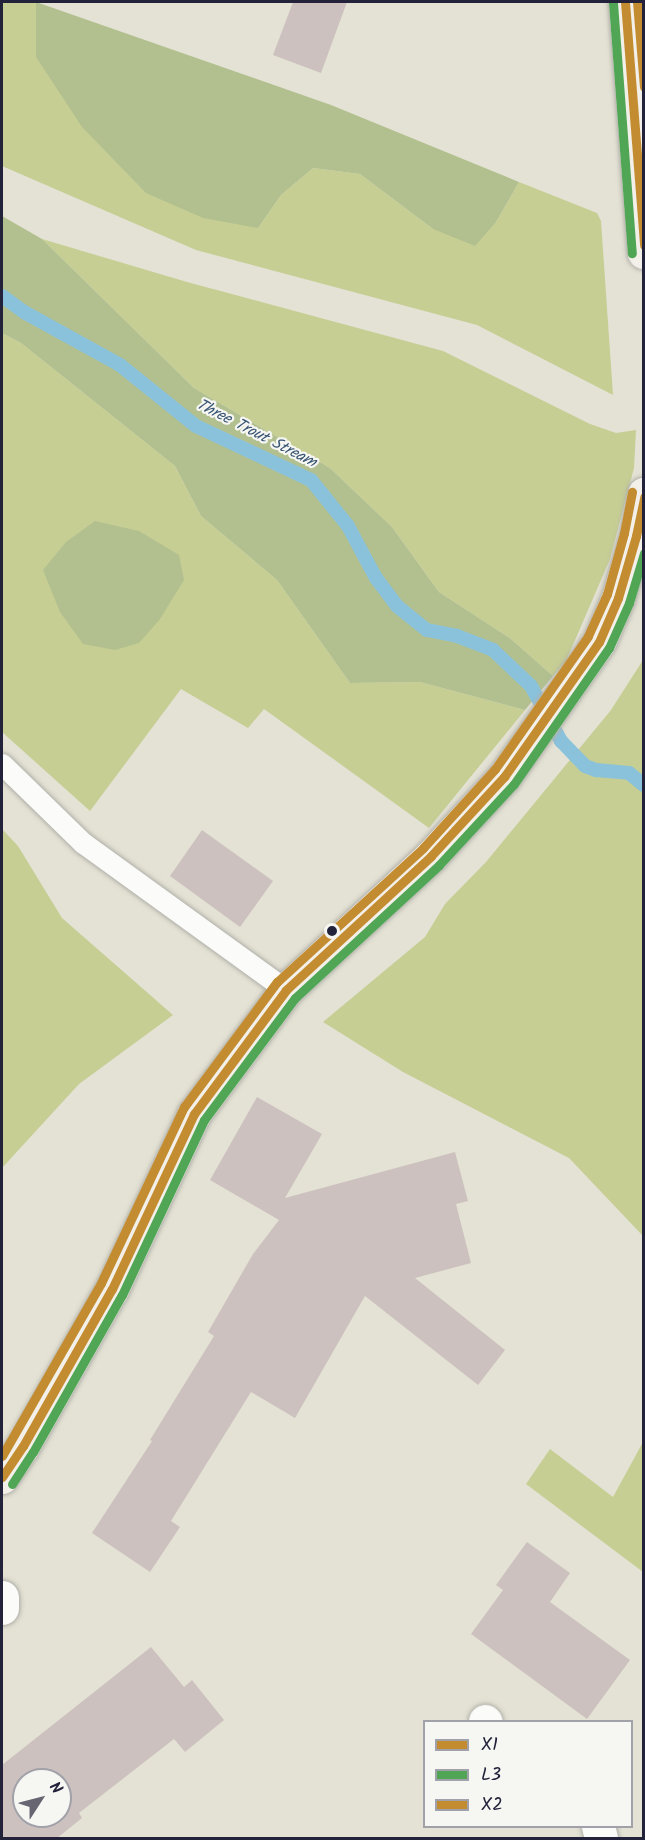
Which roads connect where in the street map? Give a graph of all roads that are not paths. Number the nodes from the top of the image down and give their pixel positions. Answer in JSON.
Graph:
{"nodes":[{"id":1,"x":625,"y":2,"type":"edge"},
{"id":2,"x":644,"y":252,"type":"edge"},
{"id":3,"x":644,"y":494,"type":"edge"},
{"id":4,"x":2,"y":764,"type":"edge"},
{"id":5,"x":286,"y":990,"type":"junction"},
{"id":6,"x":2,"y":1477,"type":"edge"},
{"id":7,"x":2,"y":1597,"type":"edge"},
{"id":8,"x":2,"y":1608,"type":"edge"}],
"edges":[{"from":1,"to":2,"type":"main road"},
{"from":3,"to":5,"type":"main road"},
{"from":4,"to":5,"type":"lane"},
{"from":5,"to":6,"type":"main road"},
{"from":7,"to":8,"type":"street"}]}
